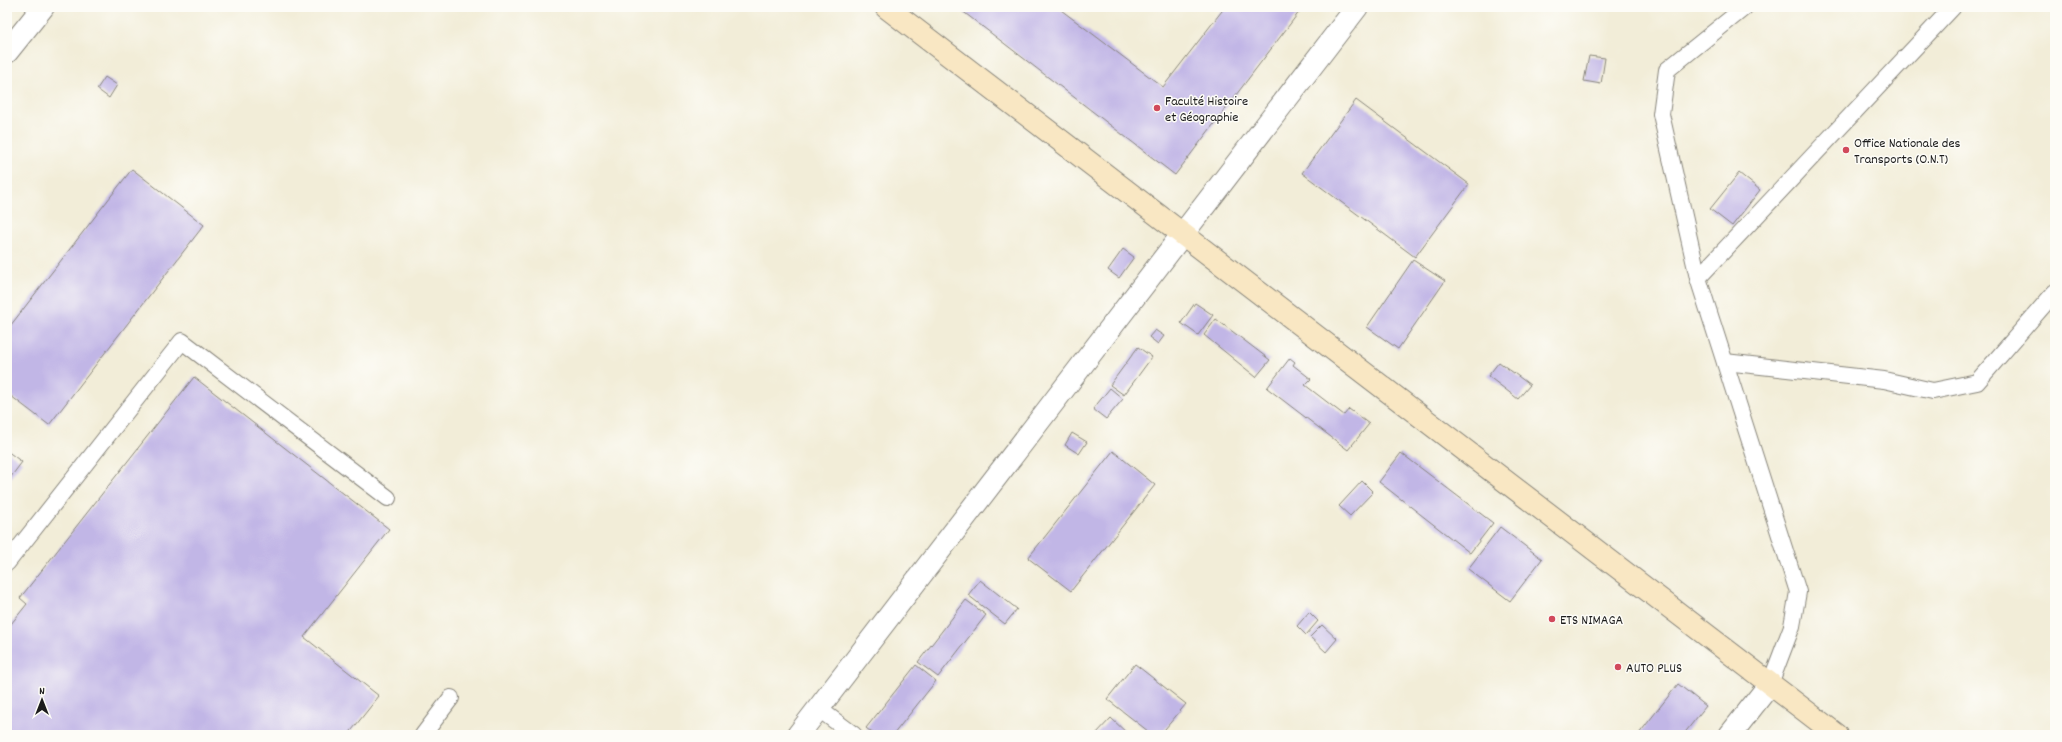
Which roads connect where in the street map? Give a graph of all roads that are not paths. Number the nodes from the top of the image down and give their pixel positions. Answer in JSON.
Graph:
{"nodes":[{"id":1,"x":43,"y":7,"type":"edge"},
{"id":2,"x":886,"y":7,"type":"edge"},
{"id":3,"x":1357,"y":7,"type":"edge"},
{"id":4,"x":1745,"y":7,"type":"edge"},
{"id":5,"x":1953,"y":7,"type":"edge"},
{"id":6,"x":7,"y":52,"type":"edge"},
{"id":7,"x":1183,"y":234,"type":"junction"},
{"id":8,"x":1698,"y":278,"type":"junction"},
{"id":9,"x":2055,"y":292,"type":"edge"},
{"id":10,"x":1725,"y":362,"type":"junction"},
{"id":11,"x":388,"y":498,"type":"dead end"},
{"id":12,"x":7,"y":563,"type":"edge"},
{"id":13,"x":1770,"y":684,"type":"junction"},
{"id":14,"x":451,"y":698,"type":"dead end"},
{"id":15,"x":818,"y":709,"type":"junction"},
{"id":16,"x":424,"y":735,"type":"edge"},
{"id":17,"x":798,"y":735,"type":"edge"},
{"id":18,"x":854,"y":735,"type":"edge"},
{"id":19,"x":1730,"y":735,"type":"edge"},
{"id":20,"x":1837,"y":735,"type":"edge"}],
"edges":[{"from":1,"to":6,"type":"street"},
{"from":2,"to":7,"type":"street"},
{"from":3,"to":7,"type":"street"},
{"from":4,"to":8,"type":"lane"},
{"from":5,"to":8,"type":"lane"},
{"from":7,"to":13,"type":"street"},
{"from":7,"to":15,"type":"street"},
{"from":8,"to":10,"type":"lane"},
{"from":9,"to":10,"type":"lane"},
{"from":10,"to":13,"type":"lane"},
{"from":11,"to":12,"type":"lane"},
{"from":13,"to":19,"type":"street"},
{"from":13,"to":20,"type":"street"},
{"from":14,"to":16,"type":"lane"},
{"from":15,"to":17,"type":"street"},
{"from":15,"to":18,"type":"lane"}]}
